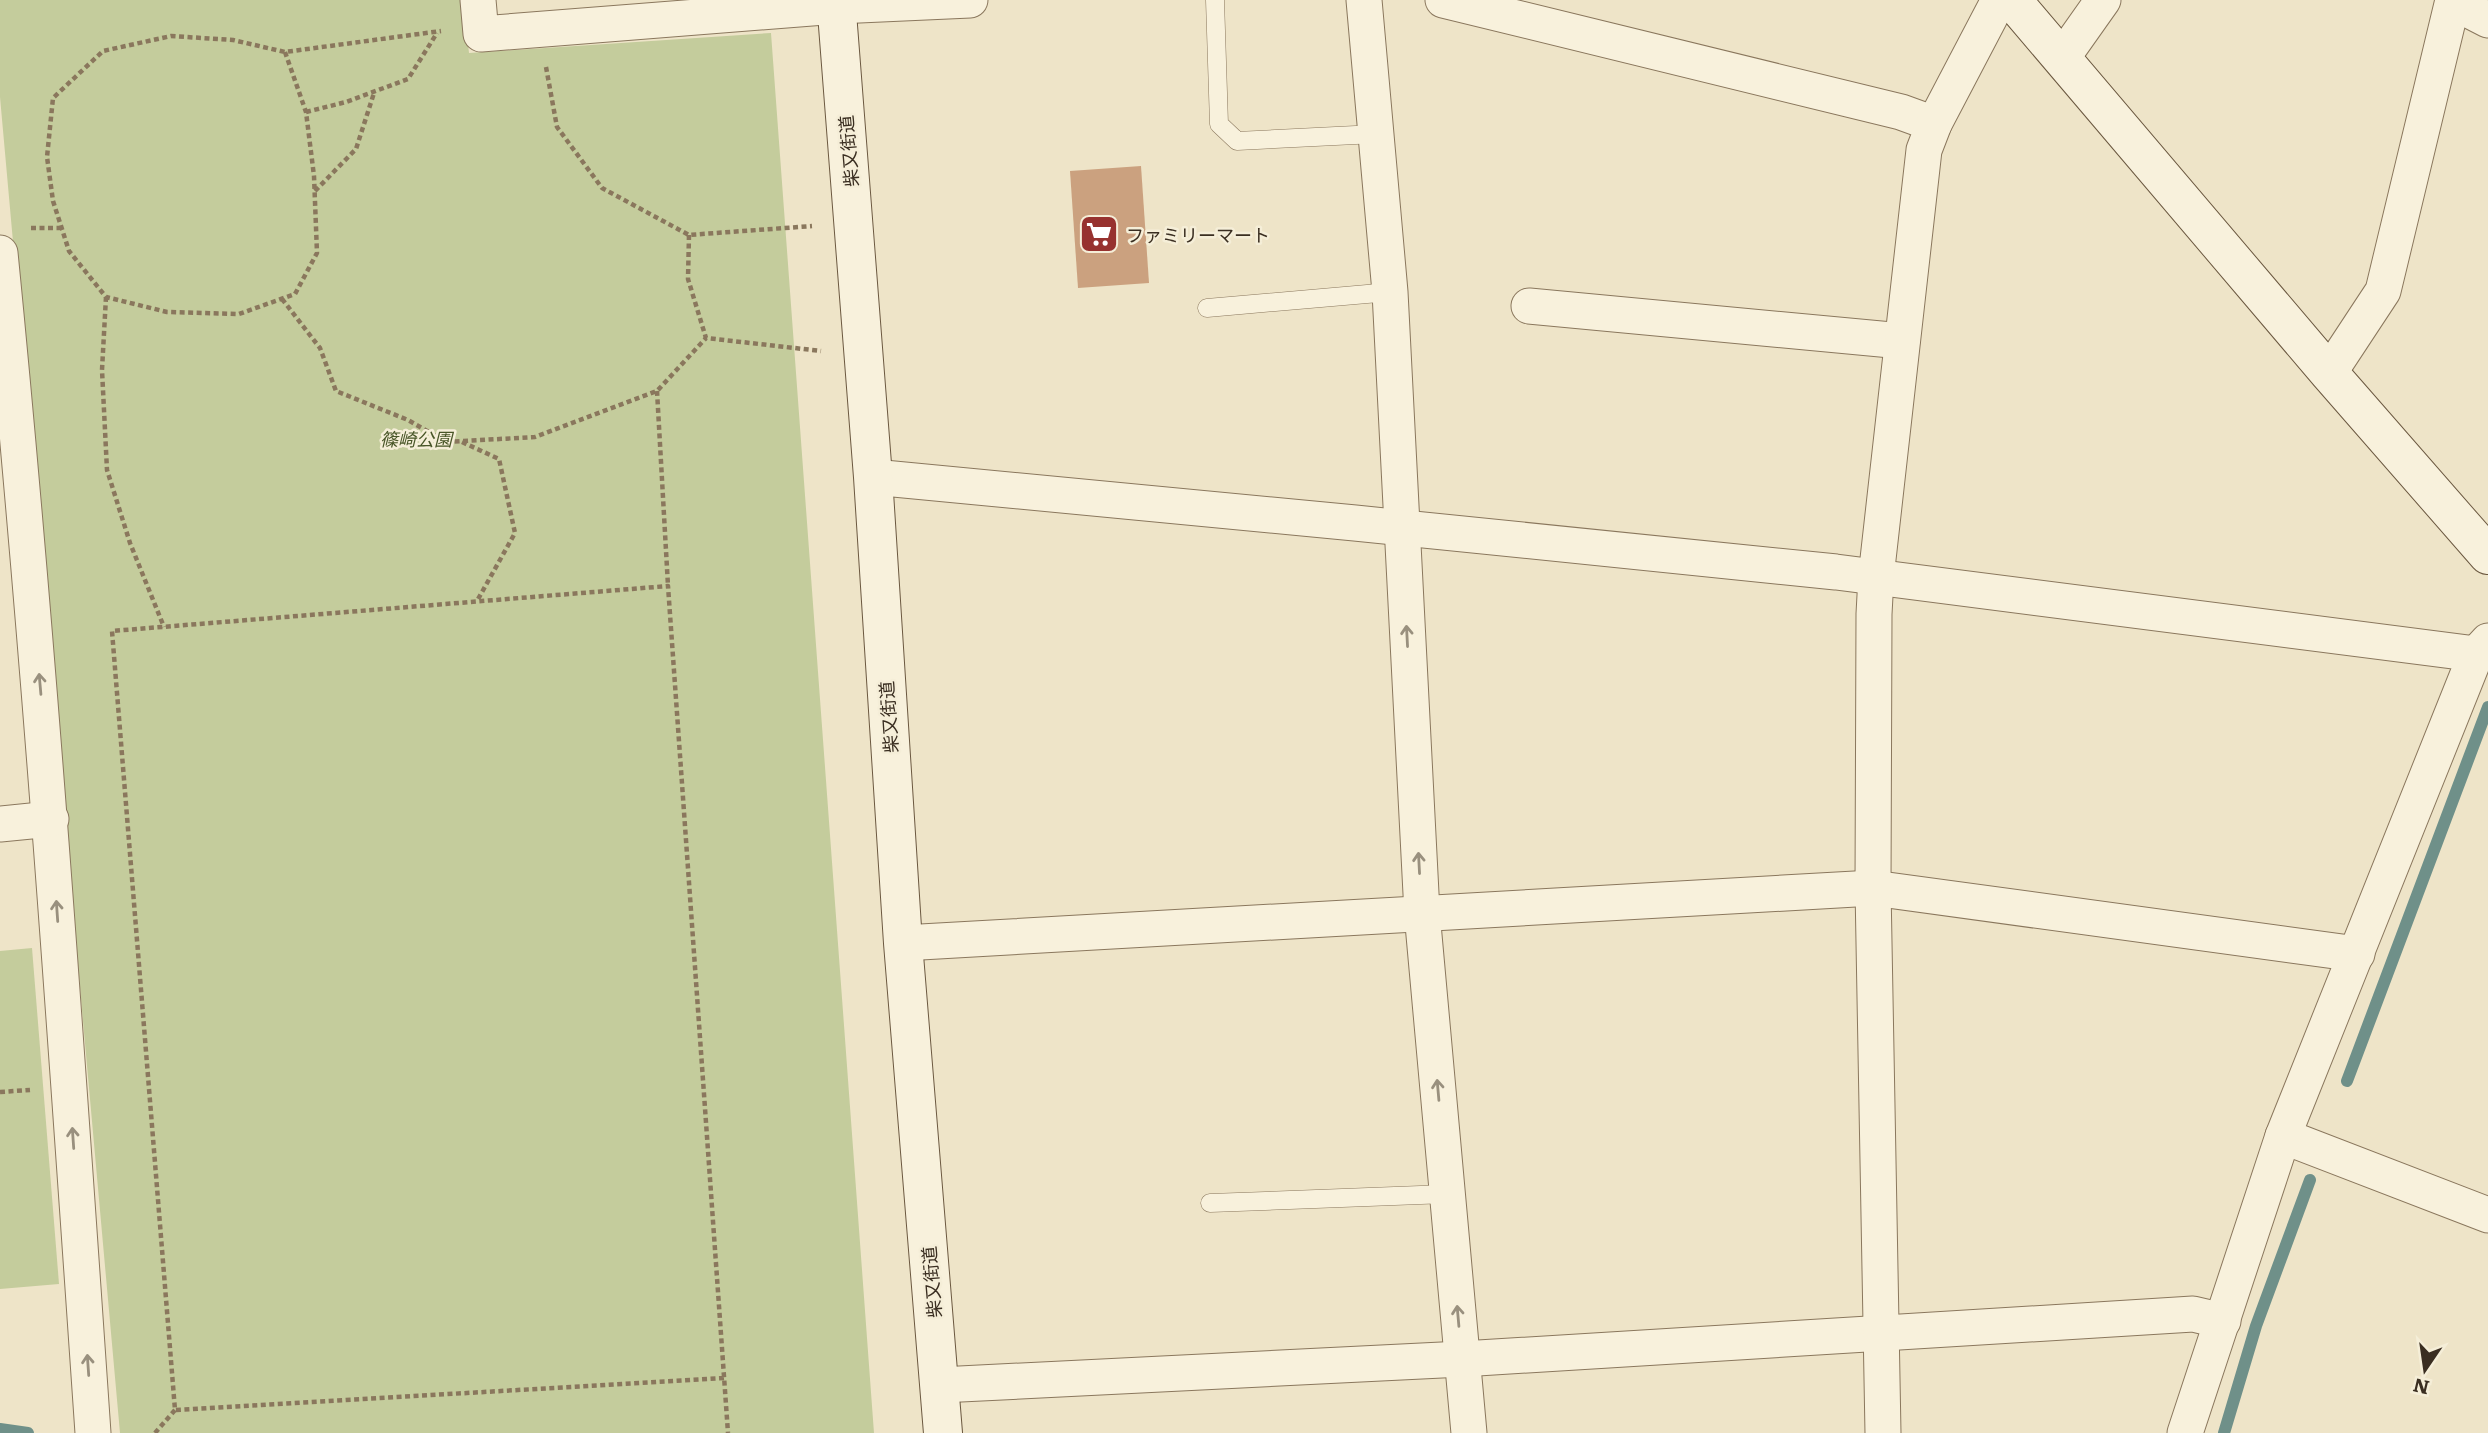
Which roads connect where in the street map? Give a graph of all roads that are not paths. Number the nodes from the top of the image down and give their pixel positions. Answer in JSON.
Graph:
{"nodes":[{"id":1,"x":970,"y":0,"type":"edge"},
{"id":2,"x":1215,"y":0,"type":"edge"},
{"id":3,"x":1364,"y":0,"type":"edge"},
{"id":4,"x":1443,"y":0,"type":"edge"},
{"id":5,"x":1999,"y":0,"type":"edge"},
{"id":6,"x":2012,"y":0,"type":"edge"},
{"id":7,"x":2103,"y":0,"type":"edge"},
{"id":8,"x":2453,"y":1,"type":"edge"},
{"id":9,"x":836,"y":3,"type":"edge"},
{"id":10,"x":479,"y":12,"type":"edge"},
{"id":11,"x":2488,"y":20,"type":"edge"},
{"id":12,"x":2062,"y":58,"type":"junction"},
{"id":13,"x":1934,"y":124,"type":"junction"},
{"id":14,"x":1376,"y":135,"type":"junction"},
{"id":15,"x":0,"y":253,"type":"edge"},
{"id":16,"x":1390,"y":292,"type":"junction"},
{"id":17,"x":1529,"y":306,"type":"dead end"},
{"id":18,"x":1207,"y":308,"type":"dead end"},
{"id":19,"x":1902,"y":341,"type":"junction"},
{"id":20,"x":2329,"y":373,"type":"junction"},
{"id":21,"x":11,"y":467,"type":"edge"},
{"id":22,"x":873,"y":477,"type":"junction"},
{"id":23,"x":1402,"y":527,"type":"junction"},
{"id":24,"x":2488,"y":555,"type":"edge"},
{"id":25,"x":1876,"y":577,"type":"junction"},
{"id":26,"x":2482,"y":648,"type":"edge"},
{"id":27,"x":51,"y":819,"type":"junction"},
{"id":28,"x":0,"y":824,"type":"edge"},
{"id":29,"x":1873,"y":888,"type":"junction"},
{"id":30,"x":1422,"y":913,"type":"junction"},
{"id":31,"x":903,"y":943,"type":"junction"},
{"id":32,"x":2357,"y":954,"type":"junction"},
{"id":33,"x":2283,"y":1136,"type":"junction"},
{"id":34,"x":1447,"y":1194,"type":"junction"},
{"id":35,"x":1210,"y":1203,"type":"dead end"},
{"id":36,"x":2488,"y":1215,"type":"edge"},
{"id":37,"x":2223,"y":1321,"type":"junction"},
{"id":38,"x":1882,"y":1332,"type":"junction"},
{"id":39,"x":1462,"y":1359,"type":"junction"},
{"id":40,"x":940,"y":1385,"type":"junction"},
{"id":41,"x":93,"y":1433,"type":"edge"},
{"id":42,"x":943,"y":1433,"type":"edge"},
{"id":43,"x":1469,"y":1433,"type":"edge"},
{"id":44,"x":1883,"y":1433,"type":"edge"},
{"id":45,"x":2185,"y":1433,"type":"edge"}],
"edges":[{"from":1,"to":9,"type":"street"},
{"from":2,"to":14,"type":"lane"},
{"from":3,"to":14,"type":"street"},
{"from":4,"to":13,"type":"street"},
{"from":5,"to":13,"type":"street"},
{"from":6,"to":12,"type":"main road"},
{"from":7,"to":12,"type":"street"},
{"from":8,"to":11,"type":"street"},
{"from":8,"to":20,"type":"street"},
{"from":9,"to":10,"type":"street"},
{"from":9,"to":22,"type":"main road","name":"柴又街道"},
{"from":12,"to":20,"type":"main road"},
{"from":13,"to":19,"type":"street"},
{"from":14,"to":16,"type":"street"},
{"from":15,"to":21,"type":"street"},
{"from":16,"to":18,"type":"lane"},
{"from":16,"to":23,"type":"street"},
{"from":17,"to":19,"type":"street"},
{"from":19,"to":25,"type":"street"},
{"from":20,"to":24,"type":"main road"},
{"from":27,"to":21,"type":"street","one_way":true},
{"from":22,"to":23,"type":"street"},
{"from":22,"to":31,"type":"main road","name":"柴又街道"},
{"from":23,"to":25,"type":"street"},
{"from":30,"to":23,"type":"street","one_way":true},
{"from":25,"to":26,"type":"street"},
{"from":25,"to":29,"type":"street"},
{"from":26,"to":32,"type":"street"},
{"from":27,"to":28,"type":"street"},
{"from":41,"to":27,"type":"street","one_way":true},
{"from":29,"to":30,"type":"street"},
{"from":29,"to":32,"type":"street"},
{"from":29,"to":38,"type":"street"},
{"from":30,"to":31,"type":"street"},
{"from":34,"to":30,"type":"street","one_way":true},
{"from":31,"to":40,"type":"main road","name":"柴又街道"},
{"from":32,"to":33,"type":"street"},
{"from":33,"to":36,"type":"street"},
{"from":33,"to":37,"type":"street"},
{"from":34,"to":35,"type":"lane"},
{"from":39,"to":34,"type":"street","one_way":true},
{"from":37,"to":38,"type":"street"},
{"from":37,"to":45,"type":"street"},
{"from":38,"to":39,"type":"street"},
{"from":38,"to":44,"type":"street"},
{"from":39,"to":40,"type":"street"},
{"from":39,"to":43,"type":"street"},
{"from":40,"to":42,"type":"main road","name":"柴又街道"}]}
